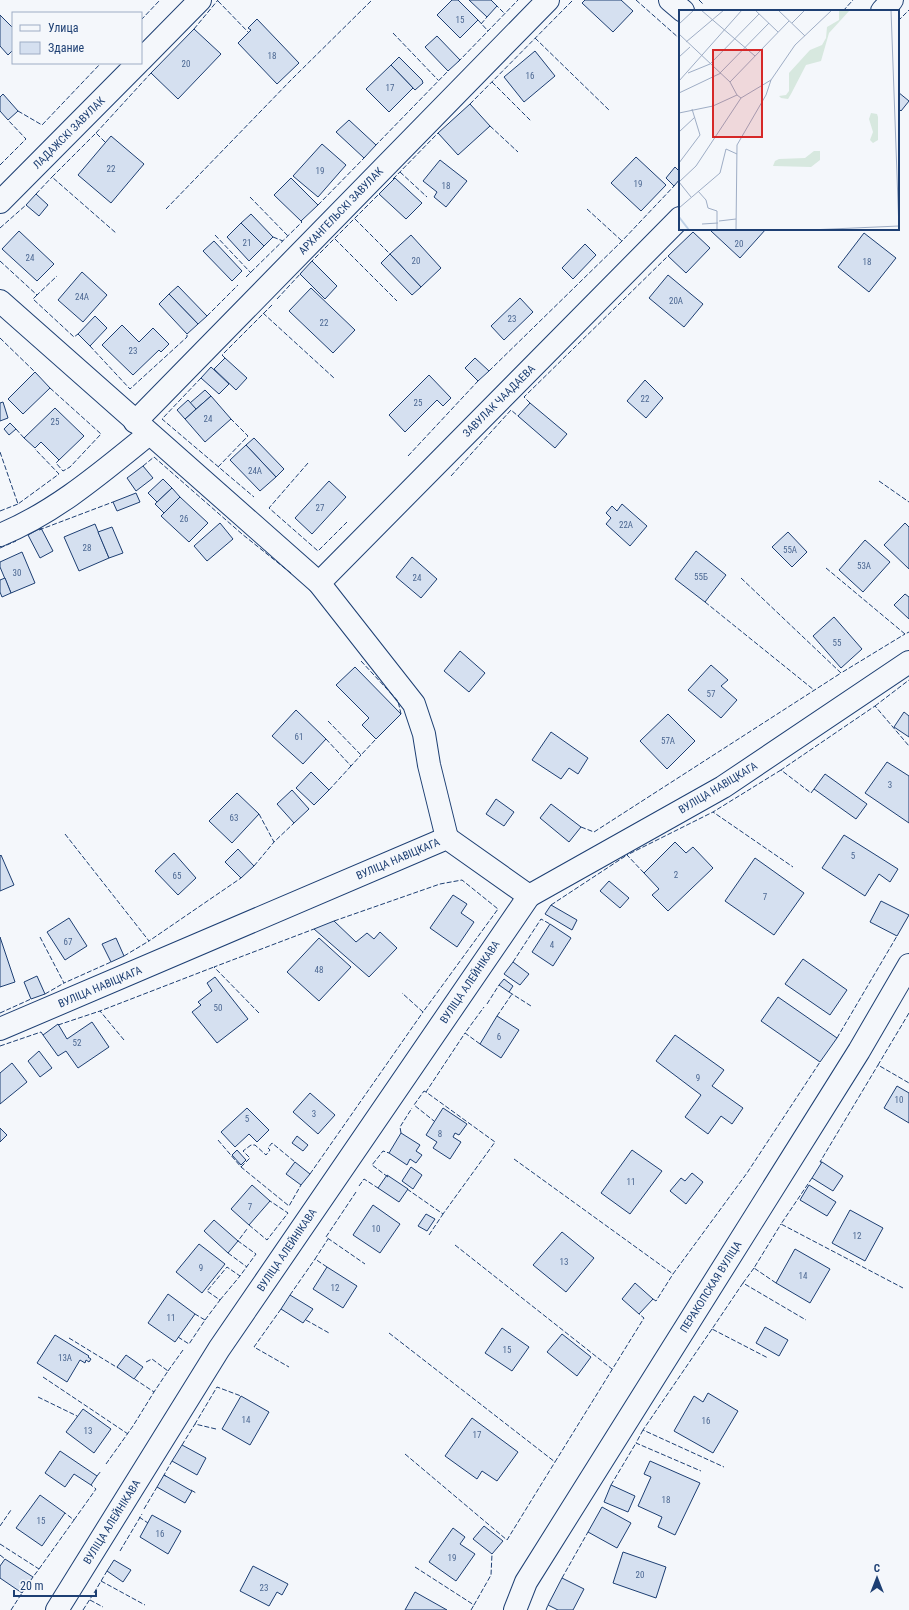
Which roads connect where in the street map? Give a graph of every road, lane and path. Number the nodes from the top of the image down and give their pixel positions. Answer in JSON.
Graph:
{"nodes":[{"id":1,"x":200,"y":0,"type":"edge"},
{"id":2,"x":548,"y":0,"type":"edge"},
{"id":3,"x":670,"y":0,"type":"edge"},
{"id":4,"x":892,"y":0,"type":"edge"},
{"id":5,"x":682,"y":10,"type":"edge"},
{"id":6,"x":883,"y":10,"type":"edge"},
{"id":7,"x":142,"y":59,"type":"edge"},
{"id":8,"x":137,"y":64,"type":"edge"},
{"id":9,"x":0,"y":202,"type":"edge"},
{"id":10,"x":679,"y":219,"type":"edge"},
{"id":11,"x":0,"y":301,"type":"edge"},
{"id":12,"x":142,"y":428,"type":"junction"},
{"id":13,"x":0,"y":535,"type":"edge"},
{"id":14,"x":319,"y":583,"type":"junction"},
{"id":15,"x":909,"y":662,"type":"edge"},
{"id":16,"x":447,"y":838,"type":"junction"},
{"id":17,"x":529,"y":896,"type":"junction"},
{"id":18,"x":909,"y":965,"type":"edge"},
{"id":19,"x":0,"y":1029,"type":"edge"},
{"id":20,"x":57,"y":1610,"type":"edge"},
{"id":21,"x":515,"y":1610,"type":"edge"}],
"edges":[{"from":1,"to":7,"type":"street"},
{"from":2,"to":12,"type":"street","name":"АРХАНГЕЛЬСКІ ЗАВУЛАК"},
{"from":3,"to":5,"type":"street"},
{"from":4,"to":6,"type":"street"},
{"from":8,"to":9,"type":"street","name":"ЛАДАЖСКІ ЗАВУЛАК"},
{"from":10,"to":14,"type":"street","name":"ЗАВУЛАК ЧААДАЕВА"},
{"from":11,"to":12,"type":"street"},
{"from":12,"to":13,"type":"street","name":"АРХАНГЕЛЬСКІ ЗАВУЛАК"},
{"from":12,"to":14,"type":"street"},
{"from":14,"to":16,"type":"street"},
{"from":15,"to":17,"type":"street","name":"ВУЛІЦА НАВІЦКАГА"},
{"from":16,"to":17,"type":"street","name":"ВУЛІЦА НАВІЦКАГА"},
{"from":16,"to":19,"type":"street","name":"ВУЛІЦА НАВІЦКАГА"},
{"from":17,"to":20,"type":"street","name":"ВУЛІЦА АЛЕЙНІКАВА"},
{"from":18,"to":21,"type":"street","name":"ПЕРАКОПСКАЯ ВУЛІЦА"}]}
